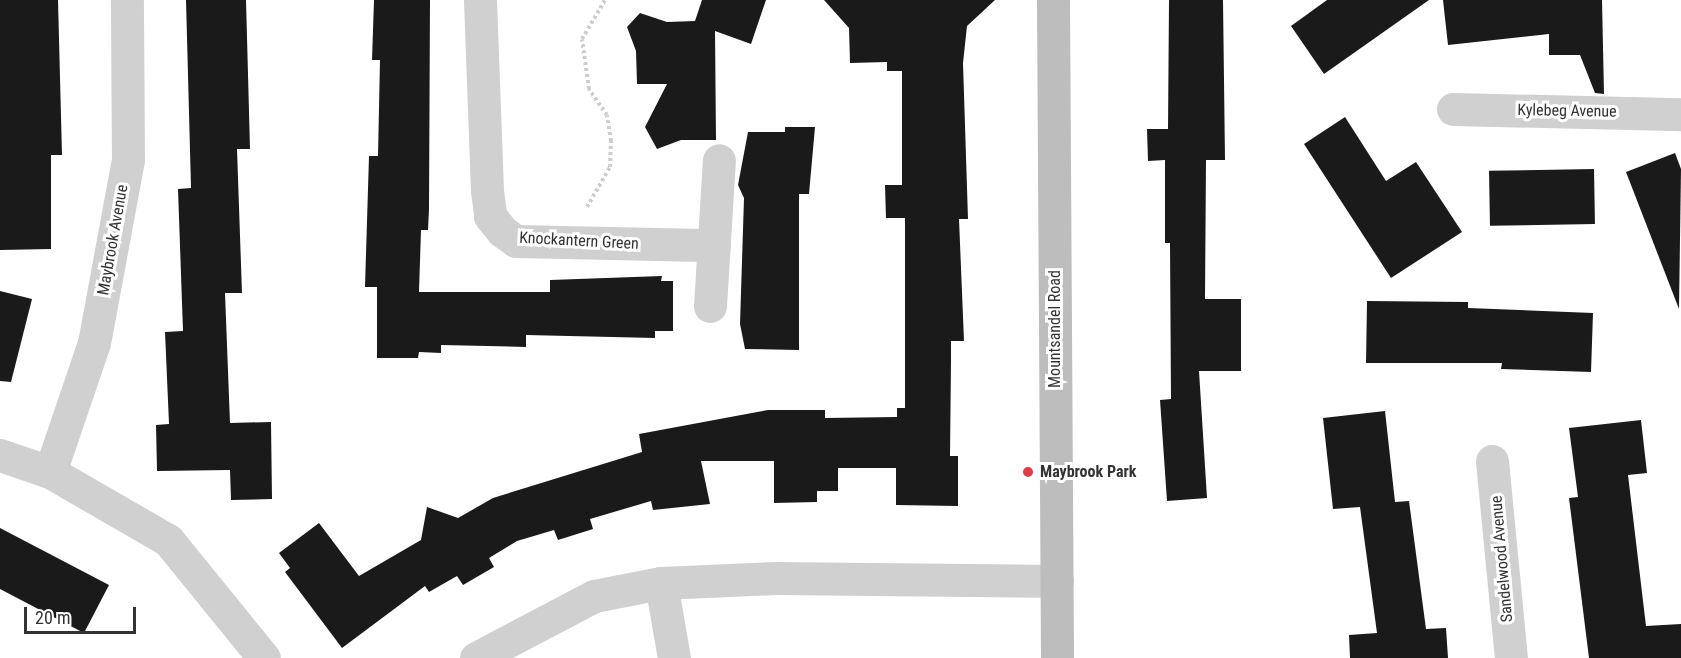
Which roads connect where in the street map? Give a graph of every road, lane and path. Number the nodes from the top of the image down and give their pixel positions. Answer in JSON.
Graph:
{"nodes":[{"id":1,"x":126,"y":0,"type":"edge"},
{"id":2,"x":480,"y":0,"type":"edge"},
{"id":3,"x":605,"y":0,"type":"edge"},
{"id":4,"x":1053,"y":0,"type":"edge"},
{"id":5,"x":1453,"y":109,"type":"dead end"},
{"id":6,"x":1681,"y":114,"type":"edge"},
{"id":7,"x":719,"y":160,"type":"dead end"},
{"id":8,"x":580,"y":213,"type":"dead end"},
{"id":9,"x":714,"y":245,"type":"junction"},
{"id":10,"x":710,"y":306,"type":"dead end"},
{"id":11,"x":0,"y":455,"type":"edge"},
{"id":12,"x":1492,"y":461,"type":"dead end"},
{"id":13,"x":50,"y":472,"type":"junction"},
{"id":14,"x":1057,"y":581,"type":"junction"},
{"id":15,"x":661,"y":583,"type":"junction"},
{"id":16,"x":264,"y":658,"type":"edge"},
{"id":17,"x":476,"y":658,"type":"edge"},
{"id":18,"x":674,"y":658,"type":"edge"},
{"id":19,"x":1058,"y":658,"type":"edge"},
{"id":20,"x":1511,"y":658,"type":"edge"}],
"edges":[{"from":1,"to":13,"type":"street","name":"Maybrook Avenue"},
{"from":2,"to":9,"type":"street","name":"Knockantern Green"},
{"from":3,"to":8,"type":"path"},
{"from":4,"to":14,"type":"street","name":"Mountsandel Road"},
{"from":5,"to":6,"type":"street","name":"Kylebeg Avenue"},
{"from":7,"to":9,"type":"street"},
{"from":9,"to":10,"type":"street"},
{"from":11,"to":13,"type":"street"},
{"from":12,"to":20,"type":"street","name":"Sandelwood Avenue"},
{"from":13,"to":16,"type":"street"},
{"from":14,"to":15,"type":"street"},
{"from":14,"to":19,"type":"street","name":"Mountsandel Road"},
{"from":15,"to":17,"type":"street"},
{"from":15,"to":18,"type":"street"}]}
